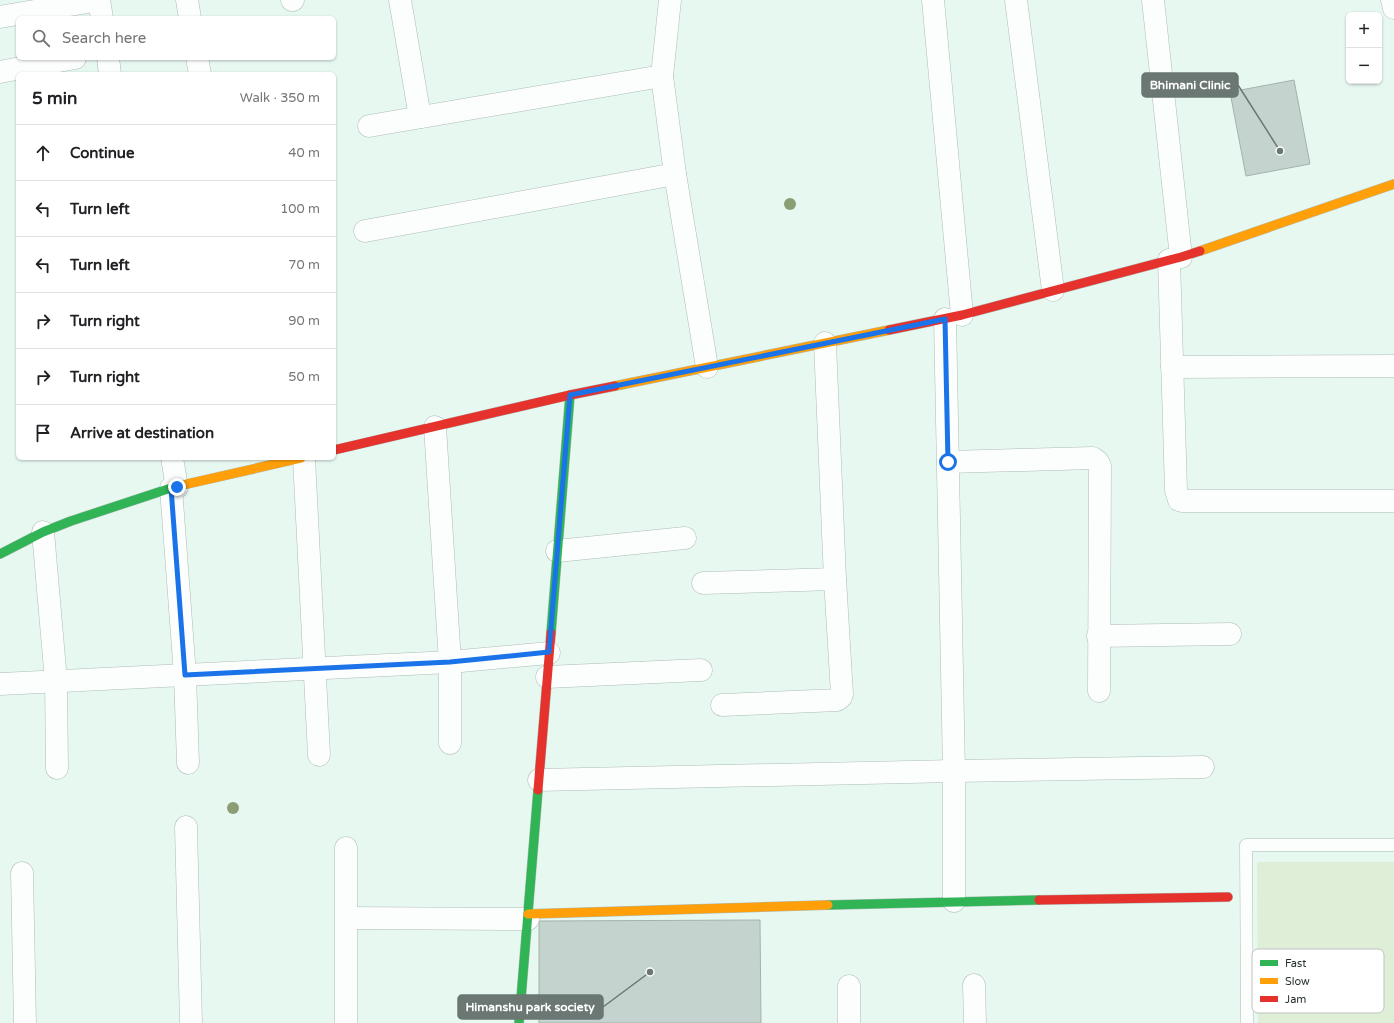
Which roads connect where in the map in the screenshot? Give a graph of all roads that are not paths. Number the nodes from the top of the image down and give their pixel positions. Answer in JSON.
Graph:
{"nodes":[{"id":1,"x":99,"y":0,"type":"edge"},
{"id":2,"x":187,"y":0,"type":"edge"},
{"id":3,"x":400,"y":0,"type":"edge"},
{"id":4,"x":670,"y":0,"type":"edge"},
{"id":5,"x":933,"y":0,"type":"edge"},
{"id":6,"x":1016,"y":0,"type":"edge"},
{"id":7,"x":1153,"y":0,"type":"edge"},
{"id":8,"x":1392,"y":0,"type":"edge"},
{"id":9,"x":1394,"y":8,"type":"edge"},
{"id":10,"x":102,"y":16,"type":"edge"},
{"id":11,"x":190,"y":16,"type":"edge"},
{"id":12,"x":0,"y":17,"type":"edge"},
{"id":13,"x":64,"y":60,"type":"edge"},
{"id":14,"x":197,"y":60,"type":"edge"},
{"id":15,"x":0,"y":72,"type":"edge"},
{"id":16,"x":200,"y":72,"type":"edge"},
{"id":17,"x":662,"y":76,"type":"junction"},
{"id":18,"x":420,"y":117,"type":"junction"},
{"id":19,"x":369,"y":126,"type":"dead end"},
{"id":20,"x":675,"y":174,"type":"junction"},
{"id":21,"x":1394,"y":184,"type":"edge"},
{"id":22,"x":365,"y":231,"type":"dead end"},
{"id":23,"x":1175,"y":259,"type":"junction"},
{"id":24,"x":1052,"y":290,"type":"junction"},
{"id":25,"x":954,"y":317,"type":"junction"},
{"id":26,"x":825,"y":343,"type":"junction"},
{"id":27,"x":1394,"y":366,"type":"edge"},
{"id":28,"x":707,"y":367,"type":"junction"},
{"id":29,"x":1172,"y":367,"type":"junction"},
{"id":30,"x":570,"y":395,"type":"junction"},
{"id":31,"x":435,"y":427,"type":"junction"},
{"id":32,"x":336,"y":450,"type":"edge"},
{"id":33,"x":172,"y":460,"type":"edge"},
{"id":34,"x":284,"y":460,"type":"edge"},
{"id":35,"x":302,"y":460,"type":"edge"},
{"id":36,"x":266,"y":462,"type":"edge"},
{"id":37,"x":948,"y":462,"type":"junction"},
{"id":38,"x":174,"y":488,"type":"junction"},
{"id":39,"x":1394,"y":502,"type":"edge"},
{"id":40,"x":43,"y":532,"type":"junction"},
{"id":41,"x":685,"y":538,"type":"dead end"},
{"id":42,"x":558,"y":551,"type":"junction"},
{"id":43,"x":0,"y":554,"type":"edge"},
{"id":44,"x":835,"y":579,"type":"junction"},
{"id":45,"x":704,"y":583,"type":"dead end"},
{"id":46,"x":1230,"y":634,"type":"dead end"},
{"id":47,"x":1098,"y":636,"type":"junction"},
{"id":48,"x":549,"y":652,"type":"junction"},
{"id":49,"x":450,"y":662,"type":"junction"},
{"id":50,"x":314,"y":669,"type":"junction"},
{"id":51,"x":701,"y":670,"type":"dead end"},
{"id":52,"x":185,"y":675,"type":"junction"},
{"id":53,"x":547,"y":677,"type":"junction"},
{"id":54,"x":56,"y":681,"type":"junction"},
{"id":55,"x":0,"y":684,"type":"edge"},
{"id":56,"x":1099,"y":691,"type":"dead end"},
{"id":57,"x":722,"y":705,"type":"dead end"},
{"id":58,"x":450,"y":743,"type":"dead end"},
{"id":59,"x":319,"y":755,"type":"dead end"},
{"id":60,"x":188,"y":763,"type":"dead end"},
{"id":61,"x":1203,"y":767,"type":"dead end"},
{"id":62,"x":57,"y":768,"type":"dead end"},
{"id":63,"x":954,"y":770,"type":"junction"},
{"id":64,"x":539,"y":780,"type":"junction"},
{"id":65,"x":186,"y":827,"type":"dead end"},
{"id":66,"x":1394,"y":845,"type":"edge"},
{"id":67,"x":346,"y":848,"type":"dead end"},
{"id":68,"x":22,"y":873,"type":"dead end"},
{"id":69,"x":1228,"y":897,"type":"dead end"},
{"id":70,"x":954,"y":901,"type":"junction"},
{"id":71,"x":528,"y":916,"type":"junction"},
{"id":72,"x":347,"y":918,"type":"junction"},
{"id":73,"x":849,"y":986,"type":"dead end"},
{"id":74,"x":974,"y":986,"type":"dead end"},
{"id":75,"x":25,"y":1023,"type":"edge"},
{"id":76,"x":191,"y":1023,"type":"edge"},
{"id":77,"x":346,"y":1023,"type":"edge"},
{"id":78,"x":519,"y":1023,"type":"edge"},
{"id":79,"x":849,"y":1023,"type":"edge"},
{"id":80,"x":975,"y":1023,"type":"edge"},
{"id":81,"x":1247,"y":1023,"type":"edge"}],
"edges":[{"from":1,"to":10,"type":"street"},
{"from":1,"to":12,"type":"street"},
{"from":2,"to":11,"type":"street"},
{"from":3,"to":18,"type":"street"},
{"from":4,"to":17,"type":"street"},
{"from":5,"to":25,"type":"street"},
{"from":6,"to":24,"type":"street"},
{"from":7,"to":23,"type":"street"},
{"from":8,"to":9,"type":"street"},
{"from":13,"to":15,"type":"street"},
{"from":14,"to":16,"type":"street"},
{"from":17,"to":18,"type":"street"},
{"from":17,"to":20,"type":"street"},
{"from":18,"to":19,"type":"street"},
{"from":20,"to":22,"type":"street"},
{"from":20,"to":28,"type":"street"},
{"from":21,"to":23,"type":"street"},
{"from":23,"to":24,"type":"street"},
{"from":23,"to":29,"type":"street"},
{"from":24,"to":25,"type":"street"},
{"from":25,"to":26,"type":"street"},
{"from":25,"to":37,"type":"street"},
{"from":26,"to":28,"type":"street"},
{"from":26,"to":44,"type":"street"},
{"from":27,"to":29,"type":"street"},
{"from":28,"to":30,"type":"street"},
{"from":29,"to":39,"type":"street"},
{"from":30,"to":31,"type":"street"},
{"from":30,"to":42,"type":"street"},
{"from":31,"to":32,"type":"street"},
{"from":31,"to":49,"type":"street"},
{"from":33,"to":38,"type":"street"},
{"from":34,"to":36,"type":"street"},
{"from":35,"to":50,"type":"street"},
{"from":36,"to":38,"type":"street"},
{"from":37,"to":47,"type":"street"},
{"from":37,"to":63,"type":"street"},
{"from":38,"to":40,"type":"street"},
{"from":38,"to":52,"type":"street"},
{"from":40,"to":43,"type":"street"},
{"from":40,"to":54,"type":"street"},
{"from":41,"to":42,"type":"street"},
{"from":42,"to":48,"type":"street"},
{"from":44,"to":45,"type":"street"},
{"from":44,"to":57,"type":"street"},
{"from":46,"to":47,"type":"street"},
{"from":47,"to":56,"type":"street"},
{"from":48,"to":49,"type":"street"},
{"from":48,"to":53,"type":"street"},
{"from":49,"to":50,"type":"street"},
{"from":49,"to":58,"type":"street"},
{"from":50,"to":52,"type":"street"},
{"from":50,"to":59,"type":"street"},
{"from":51,"to":53,"type":"street"},
{"from":52,"to":54,"type":"street"},
{"from":52,"to":60,"type":"street"},
{"from":53,"to":64,"type":"street"},
{"from":54,"to":55,"type":"street"},
{"from":54,"to":62,"type":"street"},
{"from":61,"to":63,"type":"street"},
{"from":63,"to":64,"type":"street"},
{"from":63,"to":70,"type":"street"},
{"from":64,"to":71,"type":"street"},
{"from":65,"to":76,"type":"street"},
{"from":66,"to":81,"type":"lane"},
{"from":67,"to":72,"type":"street"},
{"from":68,"to":75,"type":"street"},
{"from":69,"to":70,"type":"street"},
{"from":70,"to":71,"type":"street"},
{"from":71,"to":72,"type":"street"},
{"from":71,"to":78,"type":"street"},
{"from":72,"to":77,"type":"street"},
{"from":73,"to":79,"type":"street"},
{"from":74,"to":80,"type":"street"}]}
